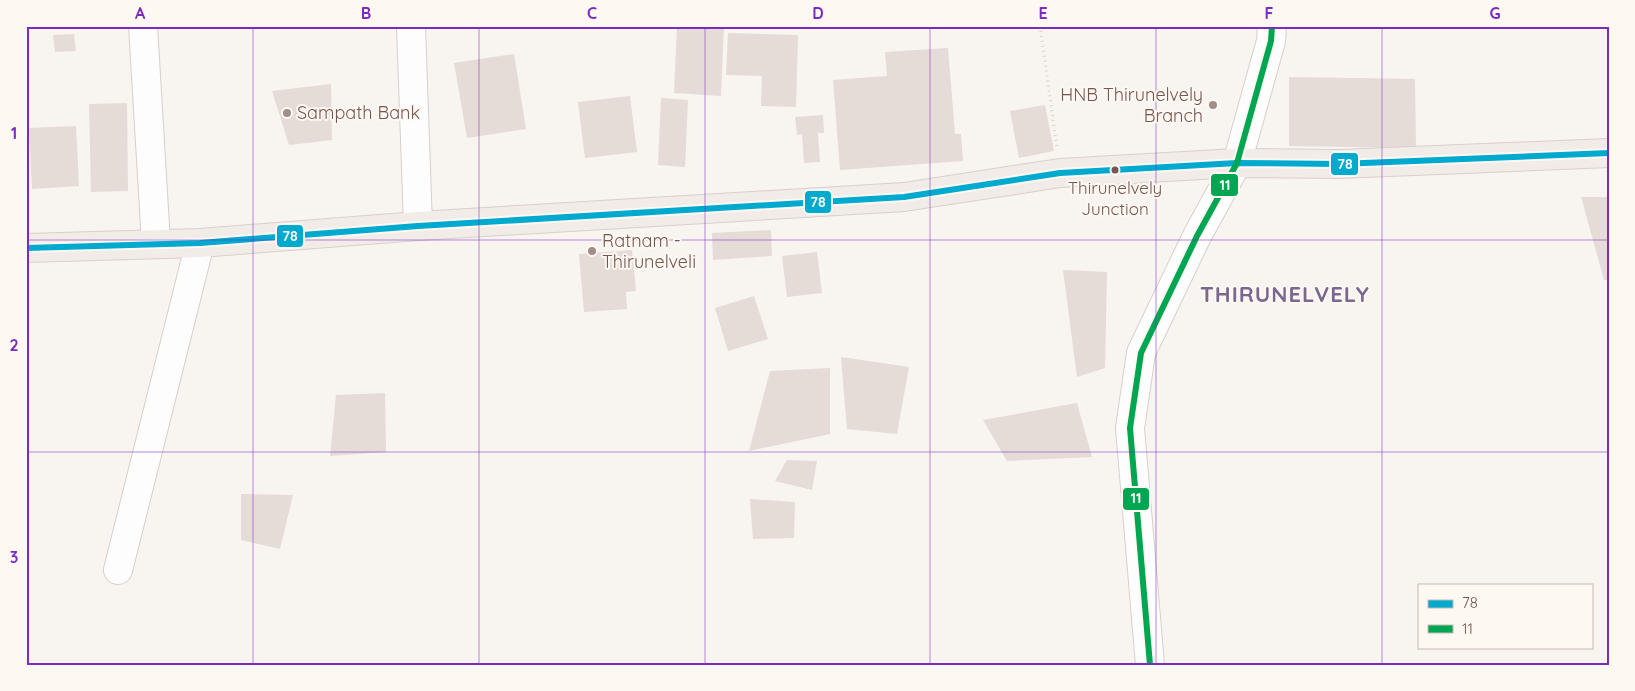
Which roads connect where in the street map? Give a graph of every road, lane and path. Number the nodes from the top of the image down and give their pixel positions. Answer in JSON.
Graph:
{"nodes":[{"id":1,"x":143,"y":26,"type":"edge"},
{"id":2,"x":411,"y":26,"type":"edge"},
{"id":3,"x":1040,"y":26,"type":"edge"},
{"id":4,"x":1272,"y":26,"type":"edge"},
{"id":5,"x":1609,"y":154,"type":"edge"},
{"id":6,"x":1237,"y":164,"type":"junction"},
{"id":7,"x":1060,"y":173,"type":"junction"},
{"id":8,"x":418,"y":226,"type":"junction"},
{"id":9,"x":156,"y":243,"type":"junction"},
{"id":10,"x":200,"y":244,"type":"junction"},
{"id":11,"x":26,"y":248,"type":"edge"},
{"id":12,"x":118,"y":570,"type":"dead end"},
{"id":13,"x":1150,"y":665,"type":"edge"}],
"edges":[{"from":1,"to":9,"type":"street"},
{"from":2,"to":8,"type":"street"},
{"from":3,"to":7,"type":"path"},
{"from":4,"to":6,"type":"street"},
{"from":5,"to":6,"type":"main road"},
{"from":6,"to":7,"type":"main road"},
{"from":6,"to":13,"type":"street"},
{"from":7,"to":8,"type":"main road"},
{"from":8,"to":10,"type":"main road"},
{"from":9,"to":10,"type":"main road"},
{"from":9,"to":11,"type":"main road"},
{"from":10,"to":12,"type":"street"}]}
